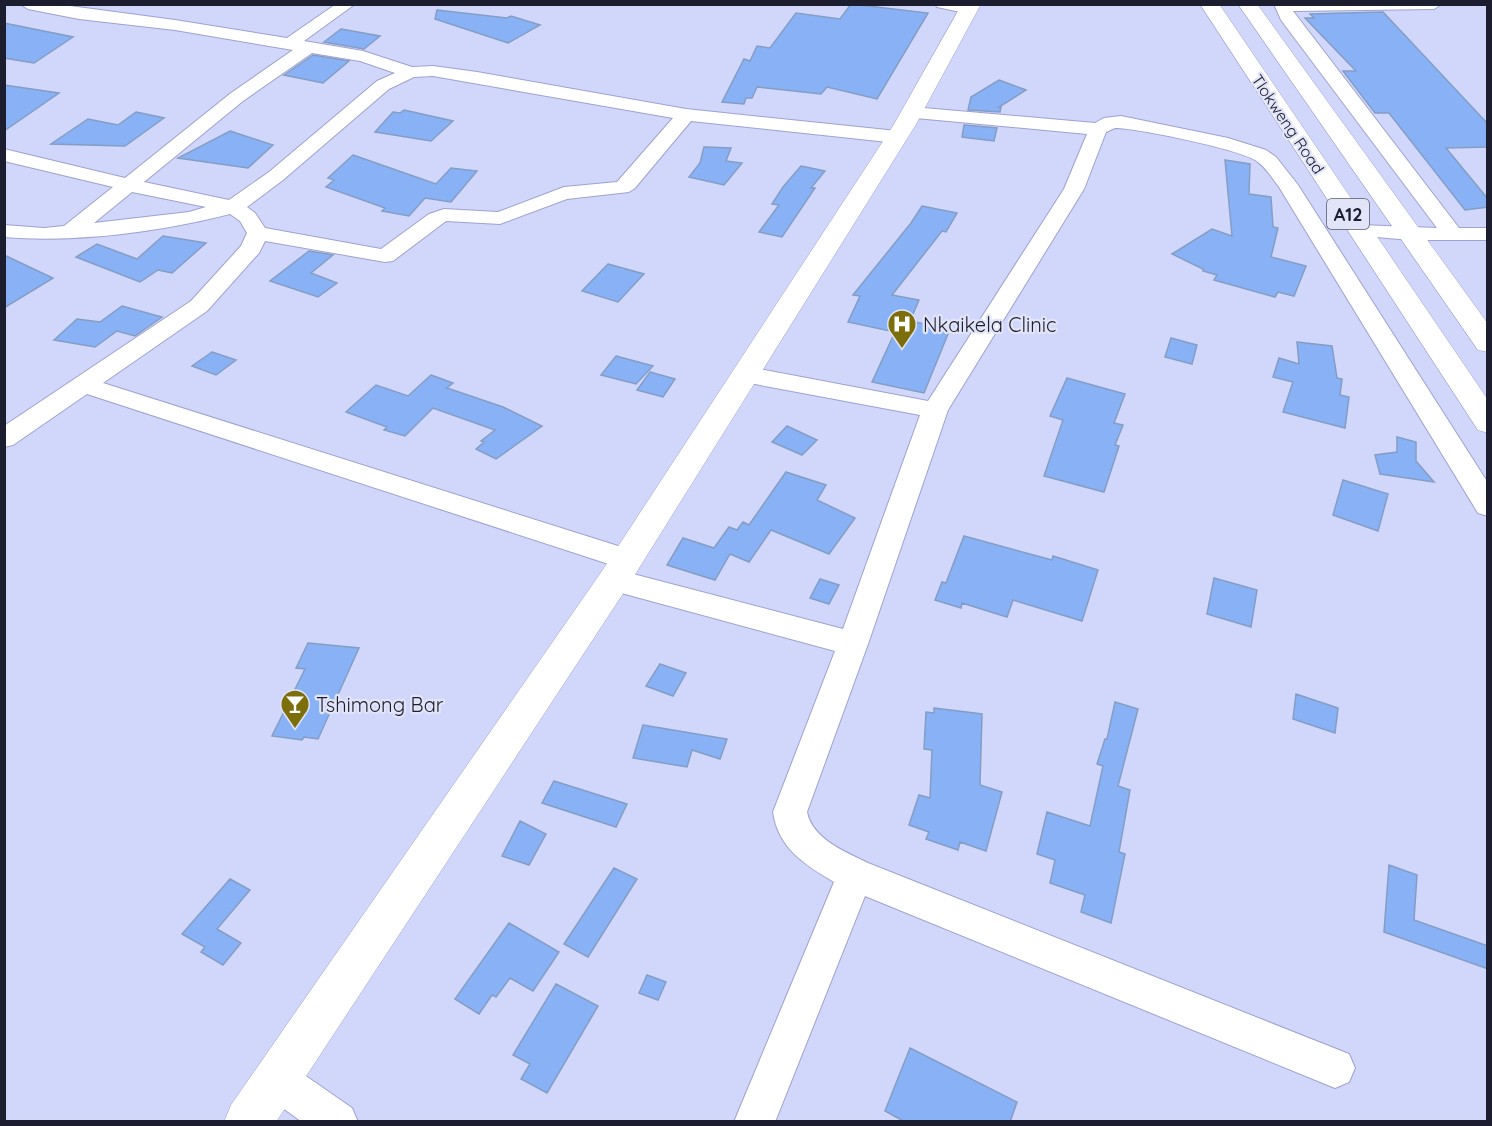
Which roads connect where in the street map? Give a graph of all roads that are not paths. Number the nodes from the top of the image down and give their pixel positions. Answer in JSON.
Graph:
{"nodes":[{"id":1,"x":28,"y":4,"type":"edge"},
{"id":2,"x":347,"y":4,"type":"edge"},
{"id":3,"x":1209,"y":4,"type":"edge"},
{"id":4,"x":1247,"y":4,"type":"edge"},
{"id":5,"x":1434,"y":4,"type":"edge"},
{"id":6,"x":1282,"y":5,"type":"edge"},
{"id":7,"x":961,"y":6,"type":"edge"},
{"id":8,"x":298,"y":46,"type":"junction"},
{"id":9,"x":411,"y":72,"type":"junction"},
{"id":10,"x":687,"y":115,"type":"junction"},
{"id":11,"x":904,"y":125,"type":"junction"},
{"id":12,"x":1098,"y":129,"type":"junction"},
{"id":13,"x":4,"y":155,"type":"edge"},
{"id":14,"x":130,"y":185,"type":"junction"},
{"id":15,"x":232,"y":207,"type":"junction"},
{"id":16,"x":4,"y":231,"type":"edge"},
{"id":17,"x":1360,"y":231,"type":"junction"},
{"id":18,"x":70,"y":232,"type":"junction"},
{"id":19,"x":258,"y":233,"type":"junction"},
{"id":20,"x":1411,"y":234,"type":"junction"},
{"id":21,"x":1453,"y":234,"type":"junction"},
{"id":22,"x":1488,"y":234,"type":"edge"},
{"id":23,"x":1488,"y":344,"type":"edge"},
{"id":24,"x":744,"y":374,"type":"junction"},
{"id":25,"x":84,"y":385,"type":"junction"},
{"id":26,"x":935,"y":410,"type":"junction"},
{"id":27,"x":1488,"y":423,"type":"edge"},
{"id":28,"x":4,"y":439,"type":"edge"},
{"id":29,"x":1488,"y":506,"type":"edge"},
{"id":30,"x":620,"y":569,"type":"junction"},
{"id":31,"x":853,"y":644,"type":"junction"},
{"id":32,"x":855,"y":875,"type":"junction"},
{"id":33,"x":1335,"y":1068,"type":"dead end"},
{"id":34,"x":276,"y":1079,"type":"junction"},
{"id":35,"x":248,"y":1122,"type":"edge"},
{"id":36,"x":338,"y":1122,"type":"edge"},
{"id":37,"x":754,"y":1122,"type":"edge"}],
"edges":[{"from":1,"to":8,"type":"street"},
{"from":2,"to":8,"type":"street"},
{"from":3,"to":17,"type":"main road","name":"Tlokweng Road","number":"A12"},
{"from":4,"to":20,"type":"main road","name":"Tlokweng Road","number":"A12"},
{"from":5,"to":6,"type":"street"},
{"from":6,"to":21,"type":"street"},
{"from":7,"to":11,"type":"main road"},
{"from":8,"to":9,"type":"street"},
{"from":8,"to":14,"type":"street"},
{"from":9,"to":10,"type":"street"},
{"from":9,"to":15,"type":"street"},
{"from":10,"to":11,"type":"street"},
{"from":10,"to":19,"type":"street"},
{"from":11,"to":12,"type":"street"},
{"from":11,"to":24,"type":"main road"},
{"from":12,"to":26,"type":"street"},
{"from":12,"to":29,"type":"street"},
{"from":13,"to":14,"type":"street"},
{"from":14,"to":15,"type":"street"},
{"from":14,"to":18,"type":"street"},
{"from":15,"to":18,"type":"street"},
{"from":15,"to":19,"type":"street"},
{"from":16,"to":18,"type":"street"},
{"from":17,"to":20,"type":"street"},
{"from":17,"to":27,"type":"main road","name":"Tlokweng Road","number":"A12"},
{"from":19,"to":25,"type":"street"},
{"from":20,"to":21,"type":"street"},
{"from":20,"to":23,"type":"main road","name":"Tlokweng Road","number":"A12"},
{"from":21,"to":22,"type":"street"},
{"from":24,"to":26,"type":"street"},
{"from":24,"to":30,"type":"main road"},
{"from":25,"to":28,"type":"street"},
{"from":25,"to":30,"type":"street"},
{"from":26,"to":31,"type":"street"},
{"from":30,"to":31,"type":"street"},
{"from":30,"to":34,"type":"main road"},
{"from":31,"to":32,"type":"street"},
{"from":32,"to":33,"type":"street"},
{"from":32,"to":37,"type":"street"},
{"from":34,"to":35,"type":"main road"},
{"from":34,"to":36,"type":"street"}]}
